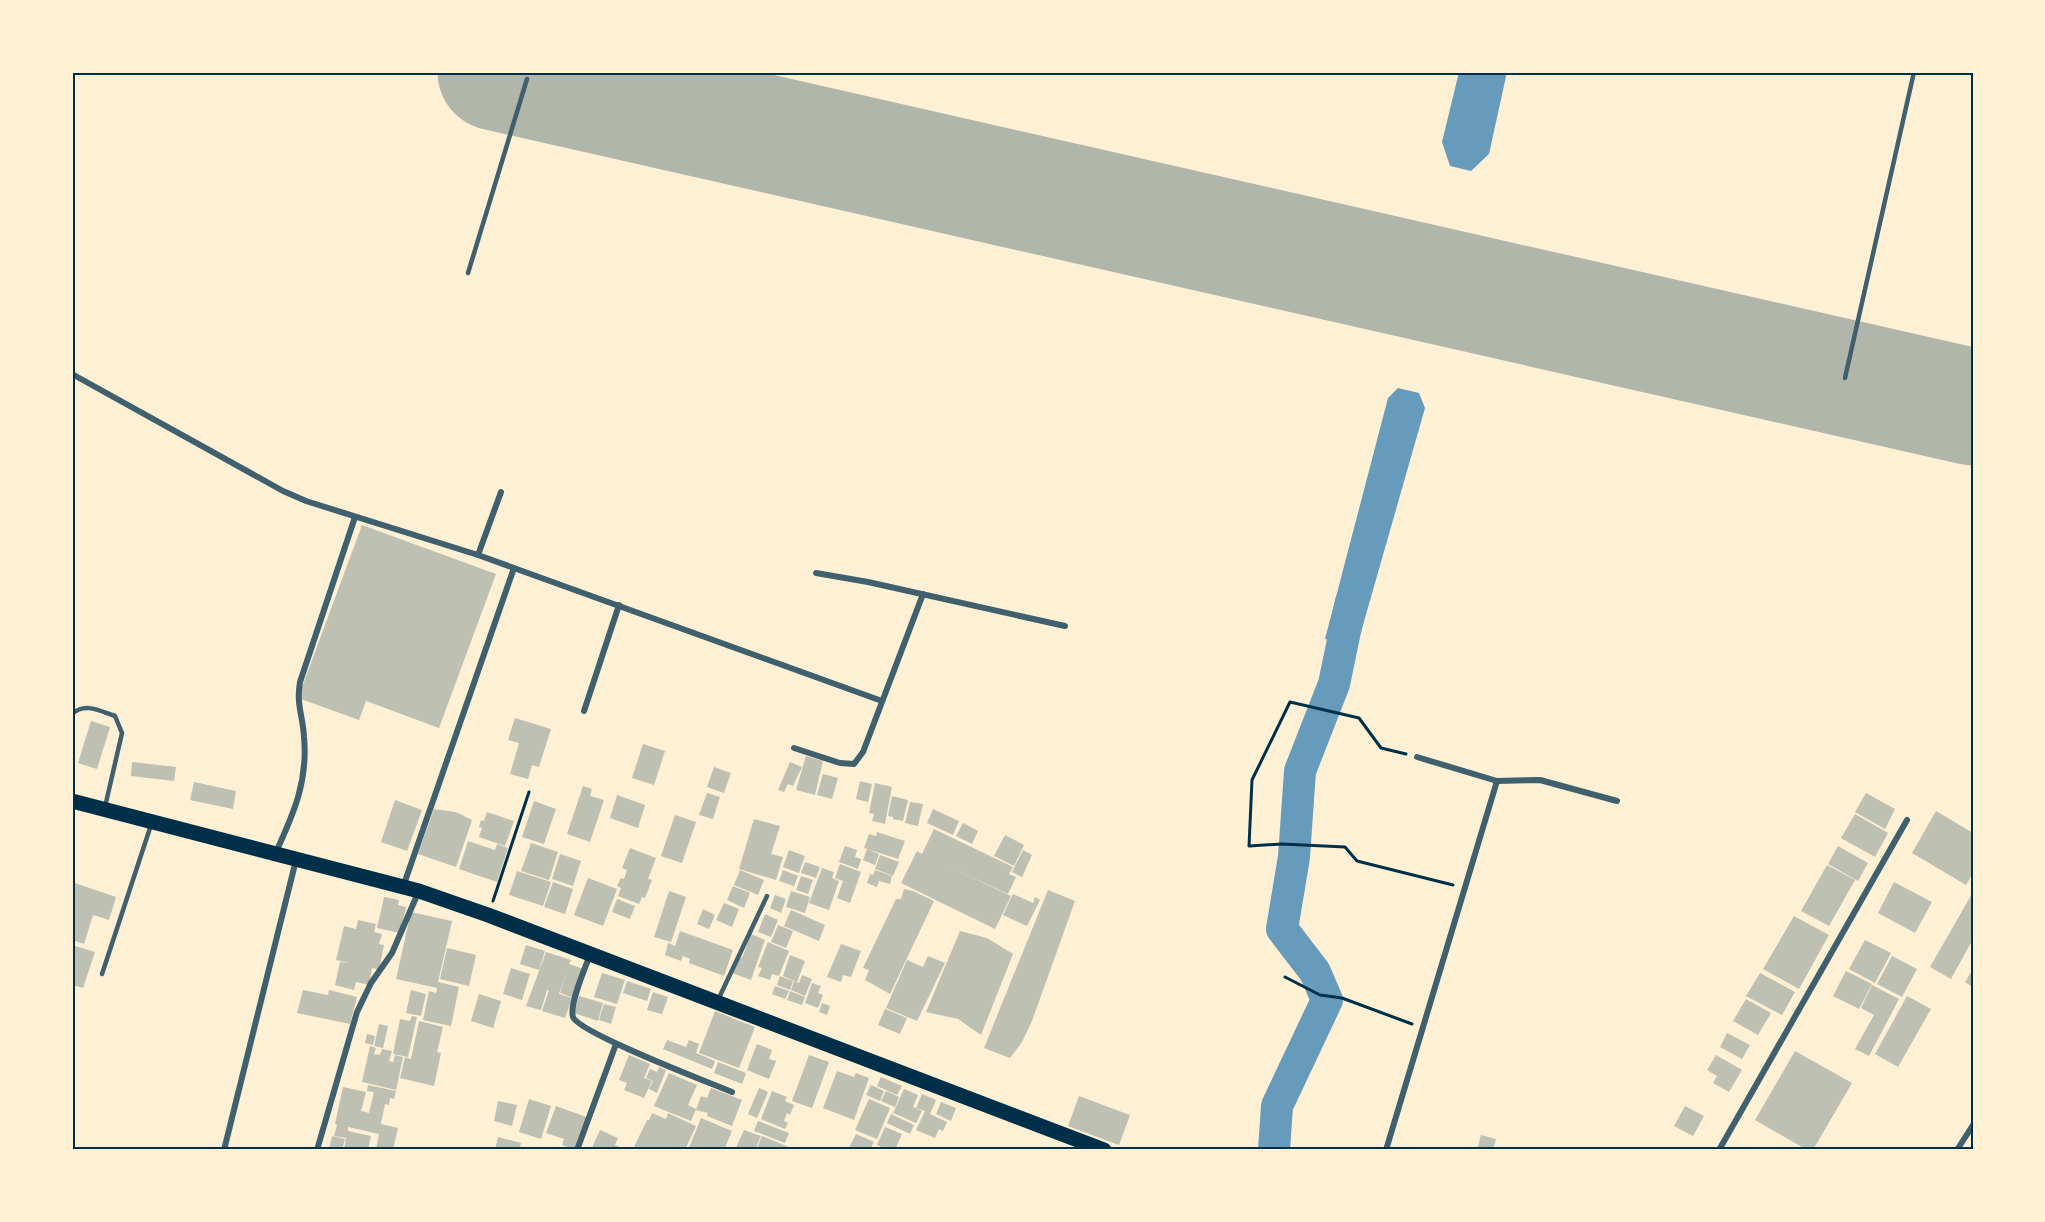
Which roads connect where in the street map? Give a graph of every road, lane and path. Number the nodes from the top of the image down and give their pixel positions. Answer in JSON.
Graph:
{"nodes":[{"id":1,"x":1914,"y":72,"type":"edge"},
{"id":2,"x":527,"y":79,"type":"dead end"},
{"id":3,"x":468,"y":273,"type":"dead end"},
{"id":4,"x":72,"y":374,"type":"edge"},
{"id":5,"x":1845,"y":378,"type":"dead end"},
{"id":6,"x":501,"y":492,"type":"dead end"},
{"id":7,"x":355,"y":517,"type":"junction"},
{"id":8,"x":478,"y":555,"type":"junction"},
{"id":9,"x":514,"y":568,"type":"junction"},
{"id":10,"x":816,"y":573,"type":"dead end"},
{"id":11,"x":923,"y":594,"type":"junction"},
{"id":12,"x":619,"y":605,"type":"junction"},
{"id":13,"x":1065,"y":626,"type":"dead end"},
{"id":14,"x":882,"y":701,"type":"junction"},
{"id":15,"x":584,"y":711,"type":"dead end"},
{"id":16,"x":72,"y":714,"type":"edge"},
{"id":17,"x":794,"y":748,"type":"dead end"},
{"id":18,"x":1417,"y":757,"type":"joint"},
{"id":19,"x":1497,"y":781,"type":"junction"},
{"id":20,"x":529,"y":792,"type":"dead end"},
{"id":21,"x":72,"y":801,"type":"edge"},
{"id":22,"x":1617,"y":801,"type":"dead end"},
{"id":23,"x":104,"y":810,"type":"junction"},
{"id":24,"x":1907,"y":820,"type":"dead end"},
{"id":25,"x":152,"y":823,"type":"junction"},
{"id":26,"x":275,"y":854,"type":"junction"},
{"id":27,"x":296,"y":860,"type":"junction"},
{"id":28,"x":403,"y":887,"type":"junction"},
{"id":29,"x":1464,"y":888,"type":"junction"},
{"id":30,"x":419,"y":891,"type":"junction"},
{"id":31,"x":767,"y":896,"type":"dead end"},
{"id":32,"x":488,"y":915,"type":"junction"},
{"id":33,"x":591,"y":953,"type":"junction"},
{"id":34,"x":102,"y":974,"type":"dead end"},
{"id":35,"x":1285,"y":977,"type":"dead end"},
{"id":36,"x":717,"y":1002,"type":"junction"},
{"id":37,"x":1423,"y":1027,"type":"junction"},
{"id":38,"x":616,"y":1044,"type":"junction"},
{"id":39,"x":732,"y":1092,"type":"dead end"},
{"id":40,"x":1973,"y":1125,"type":"edge"},
{"id":41,"x":1081,"y":1146,"type":"edge"},
{"id":42,"x":225,"y":1150,"type":"edge"},
{"id":43,"x":317,"y":1150,"type":"edge"},
{"id":44,"x":577,"y":1150,"type":"edge"},
{"id":45,"x":1104,"y":1150,"type":"edge"},
{"id":46,"x":1386,"y":1150,"type":"edge"},
{"id":47,"x":1719,"y":1150,"type":"edge"},
{"id":48,"x":1957,"y":1150,"type":"edge"}],
"edges":[{"from":1,"to":5,"type":"lane"},
{"from":2,"to":3,"type":"lane"},
{"from":4,"to":7,"type":"street"},
{"from":6,"to":8,"type":"street"},
{"from":7,"to":8,"type":"street"},
{"from":7,"to":26,"type":"street"},
{"from":8,"to":9,"type":"street"},
{"from":9,"to":12,"type":"street"},
{"from":9,"to":28,"type":"street"},
{"from":10,"to":11,"type":"street"},
{"from":11,"to":13,"type":"street"},
{"from":11,"to":14,"type":"street"},
{"from":12,"to":14,"type":"street"},
{"from":12,"to":15,"type":"street"},
{"from":14,"to":17,"type":"street"},
{"from":16,"to":23,"type":"lane"},
{"from":18,"to":19,"type":"street"},
{"from":18,"to":29,"type":"path"},
{"from":19,"to":22,"type":"street"},
{"from":19,"to":29,"type":"street"},
{"from":20,"to":32,"type":"path"},
{"from":21,"to":23,"type":"main road"},
{"from":23,"to":25,"type":"main road"},
{"from":24,"to":47,"type":"street"},
{"from":25,"to":26,"type":"main road"},
{"from":25,"to":34,"type":"lane"},
{"from":26,"to":27,"type":"main road"},
{"from":27,"to":28,"type":"main road"},
{"from":27,"to":42,"type":"street"},
{"from":28,"to":30,"type":"main road"},
{"from":29,"to":37,"type":"street"},
{"from":30,"to":32,"type":"main road"},
{"from":30,"to":43,"type":"street"},
{"from":31,"to":36,"type":"lane"},
{"from":32,"to":33,"type":"main road"},
{"from":33,"to":36,"type":"main road"},
{"from":33,"to":38,"type":"street"},
{"from":35,"to":37,"type":"path"},
{"from":36,"to":41,"type":"main road"},
{"from":37,"to":46,"type":"street"},
{"from":38,"to":39,"type":"street"},
{"from":38,"to":44,"type":"street"},
{"from":40,"to":48,"type":"street"},
{"from":41,"to":45,"type":"main road"}]}
